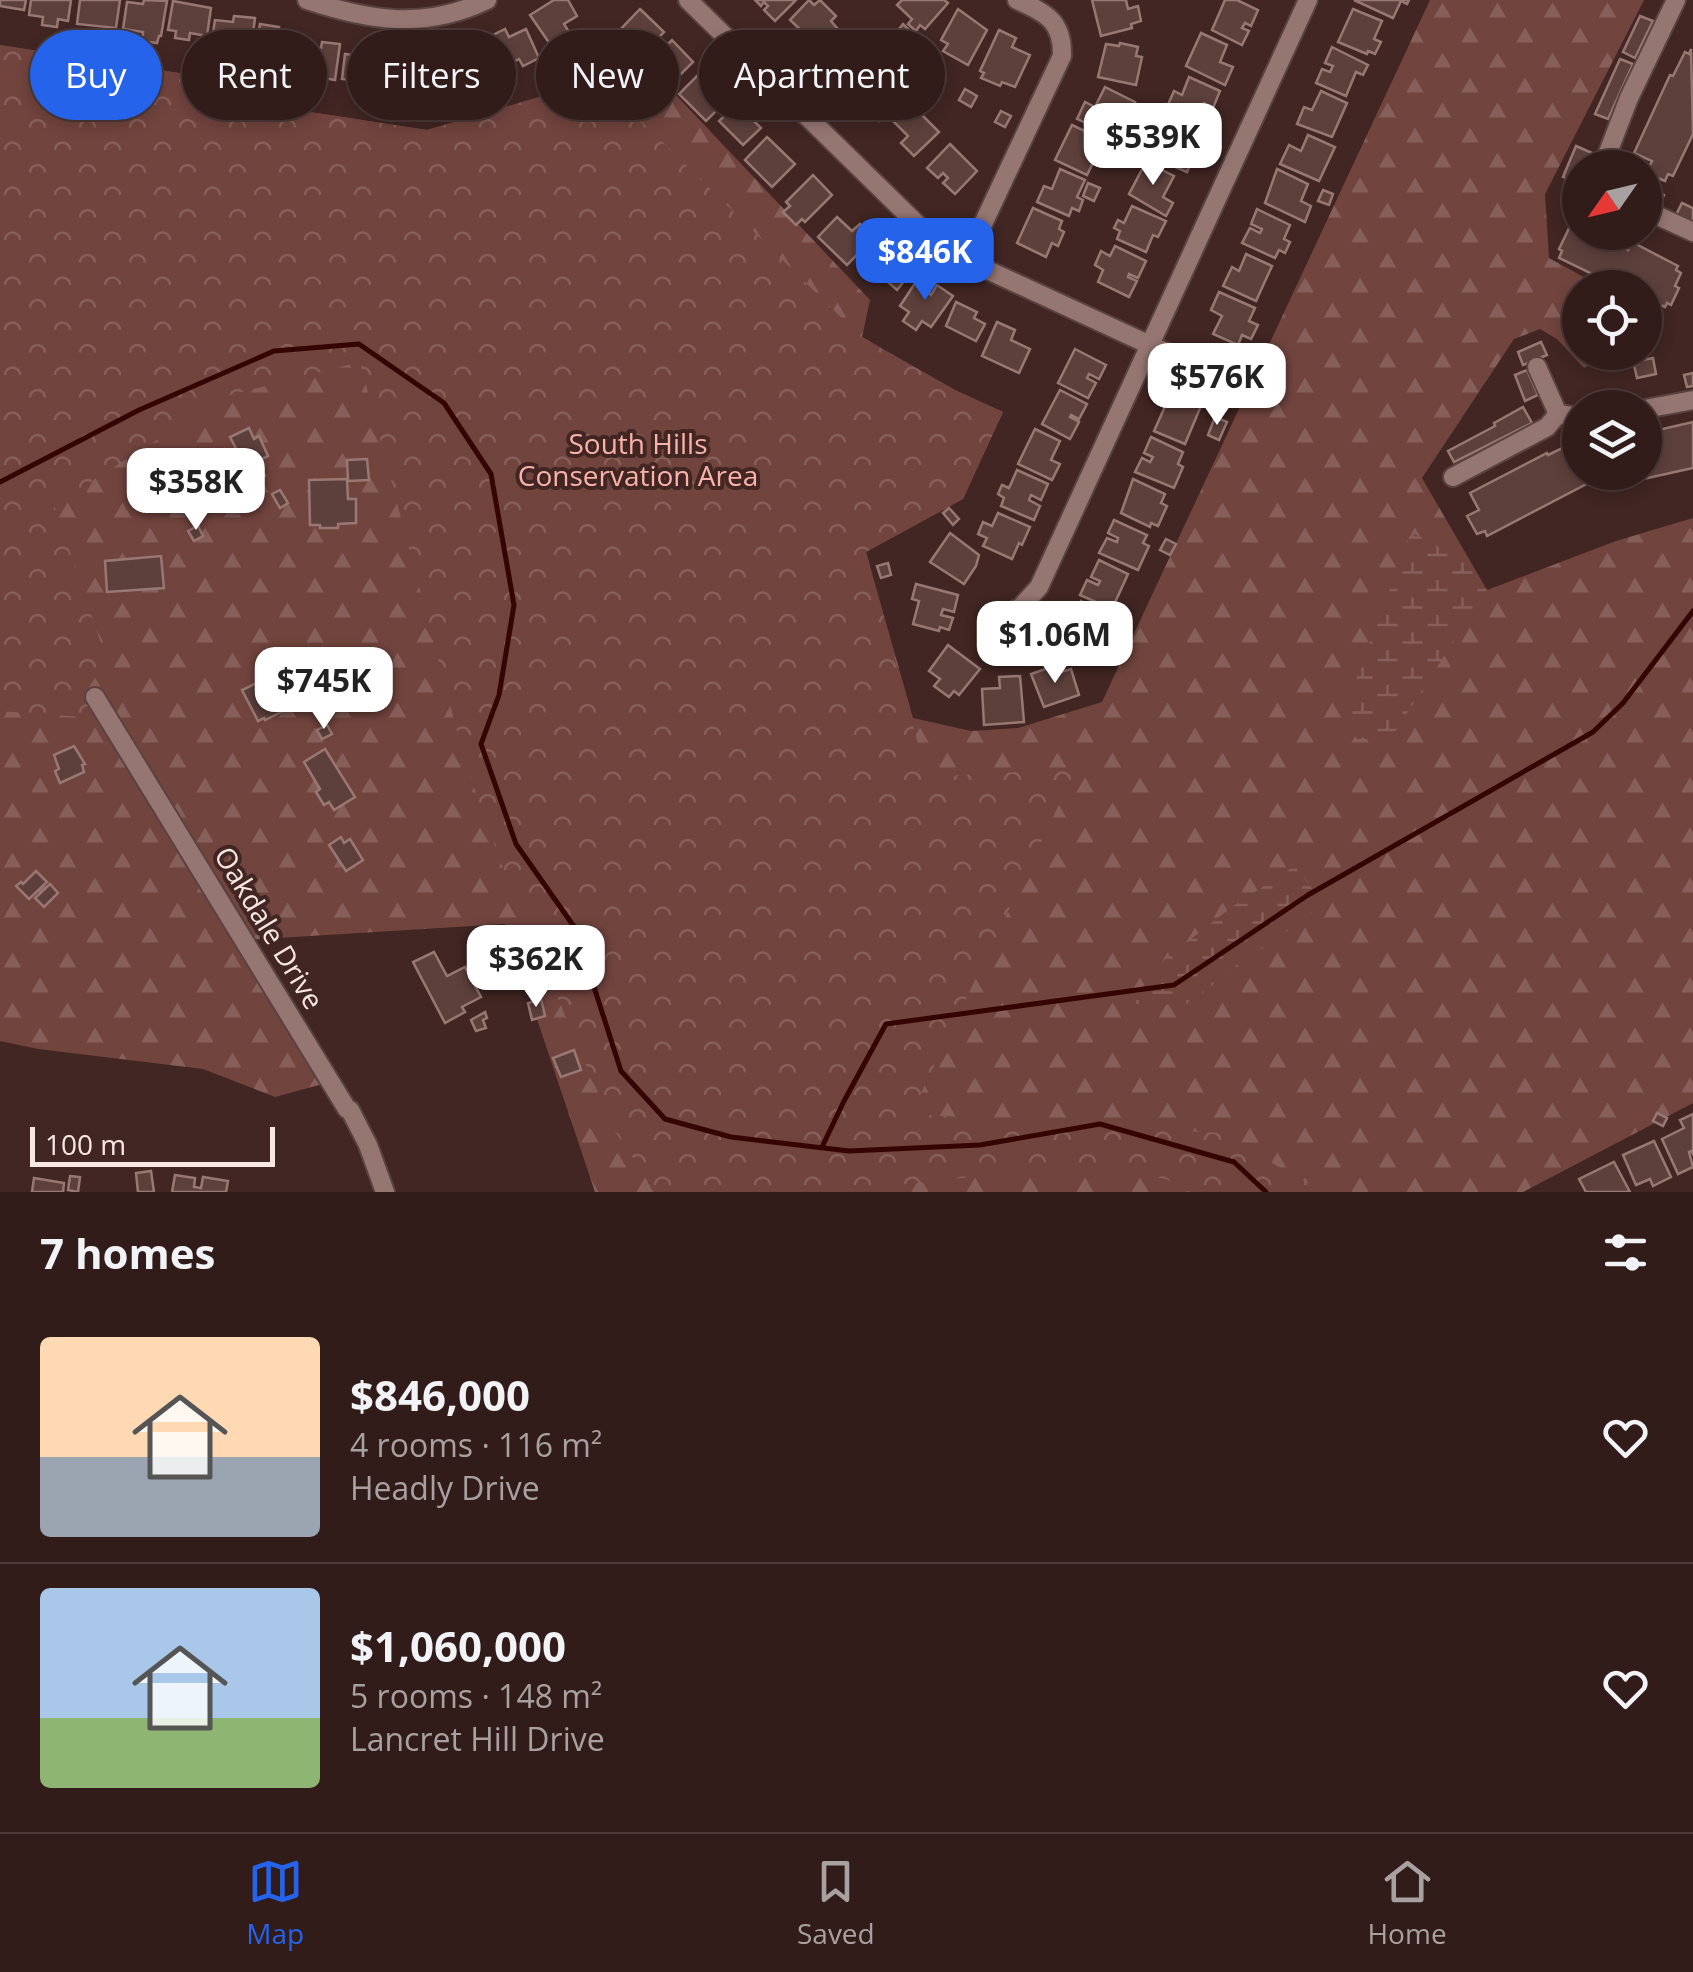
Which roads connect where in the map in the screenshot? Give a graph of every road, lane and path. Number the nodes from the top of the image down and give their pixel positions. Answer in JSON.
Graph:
{"nodes":[{"id":1,"x":307,"y":0,"type":"edge"},
{"id":2,"x":487,"y":0,"type":"edge"},
{"id":3,"x":688,"y":0,"type":"edge"},
{"id":4,"x":1017,"y":0,"type":"edge"},
{"id":5,"x":1308,"y":0,"type":"edge"},
{"id":6,"x":1676,"y":0,"type":"edge"},
{"id":7,"x":1609,"y":150,"type":"edge"},
{"id":8,"x":1662,"y":218,"type":"edge"},
{"id":9,"x":1693,"y":232,"type":"edge"},
{"id":10,"x":966,"y":260,"type":"junction"},
{"id":11,"x":1150,"y":346,"type":"junction"},
{"id":12,"x":1537,"y":368,"type":"dead end"},
{"id":13,"x":1245,"y":389,"type":"dead end"},
{"id":14,"x":1693,"y":400,"type":"edge"},
{"id":15,"x":1662,"y":406,"type":"edge"},
{"id":16,"x":1558,"y":414,"type":"junction"},
{"id":17,"x":1562,"y":415,"type":"edge"},
{"id":18,"x":1454,"y":477,"type":"dead end"},
{"id":19,"x":1007,"y":614,"type":"dead end"},
{"id":20,"x":95,"y":697,"type":"dead end"},
{"id":21,"x":385,"y":1192,"type":"edge"}],
"edges":[{"from":1,"to":2,"type":"street"},
{"from":3,"to":10,"type":"street"},
{"from":4,"to":10,"type":"street"},
{"from":5,"to":11,"type":"street"},
{"from":6,"to":7,"type":"street"},
{"from":8,"to":9,"type":"street"},
{"from":10,"to":11,"type":"street"},
{"from":11,"to":13,"type":"street"},
{"from":11,"to":19,"type":"street"},
{"from":12,"to":16,"type":"street"},
{"from":14,"to":15,"type":"street"},
{"from":16,"to":17,"type":"street"},
{"from":16,"to":18,"type":"street"},
{"from":20,"to":21,"type":"street","name":"Oakdale Drive"}]}
